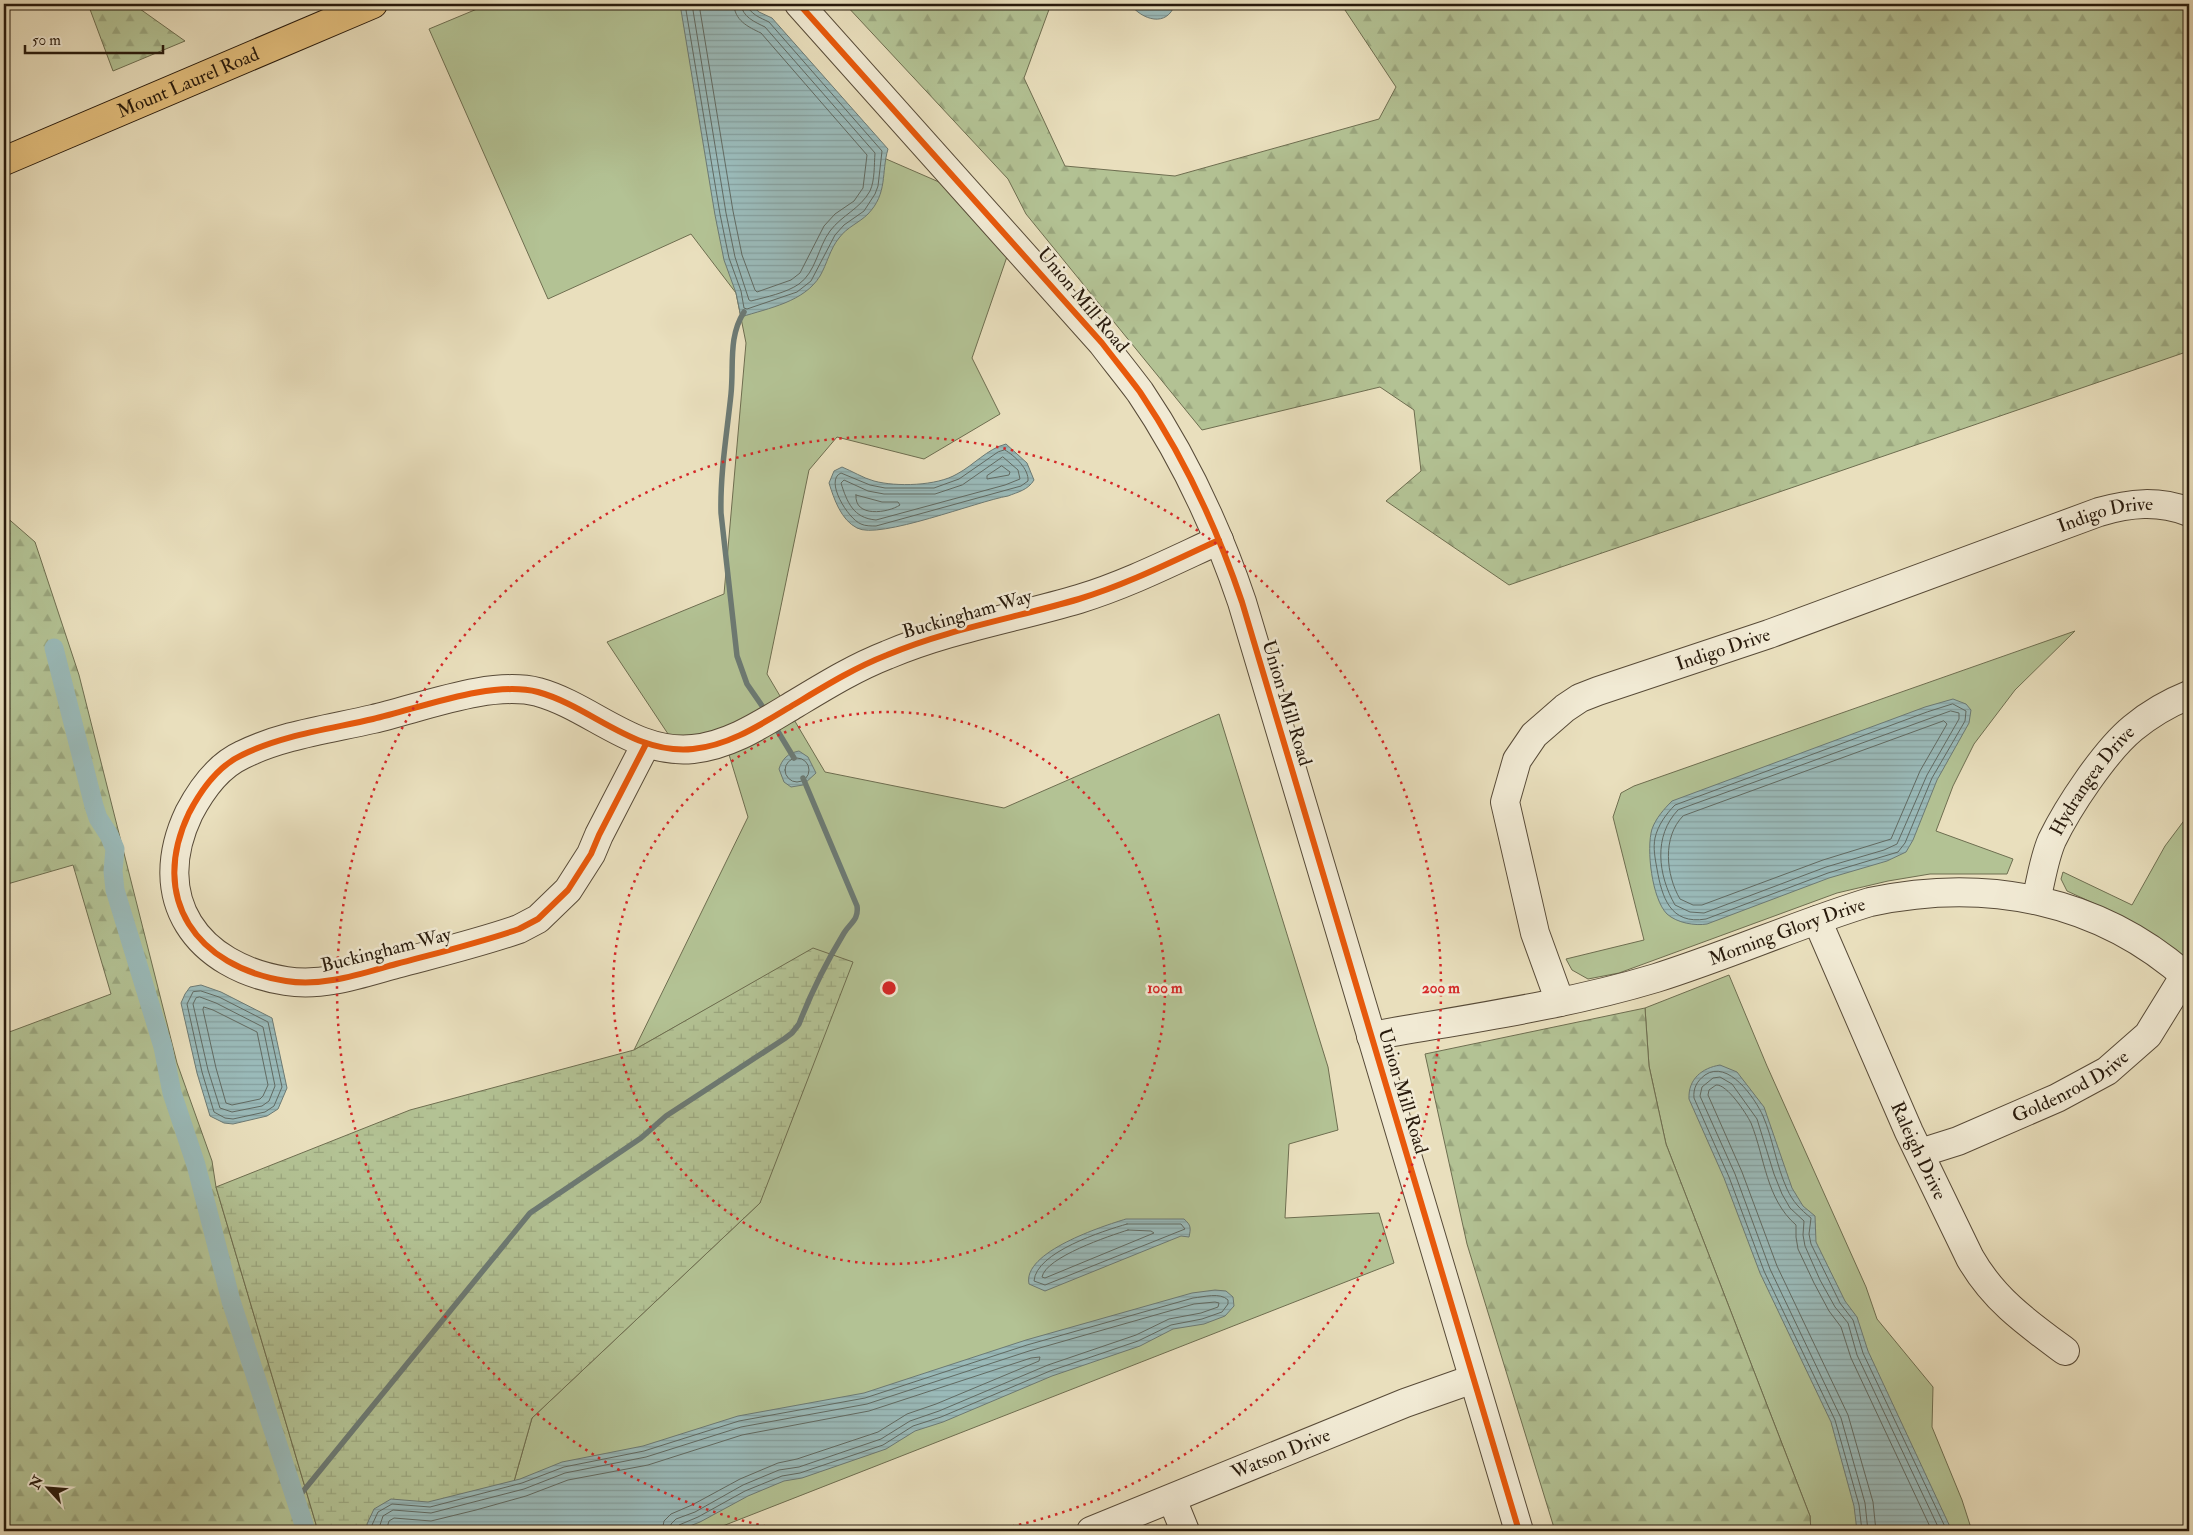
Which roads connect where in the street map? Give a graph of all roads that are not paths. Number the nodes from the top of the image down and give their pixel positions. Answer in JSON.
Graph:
{"nodes":[{"id":1,"x":373,"y":4,"type":"edge"},
{"id":2,"x":799,"y":4,"type":"edge"},
{"id":3,"x":4,"y":161,"type":"edge"},
{"id":4,"x":2189,"y":512,"type":"edge"},
{"id":5,"x":1219,"y":540,"type":"junction"},
{"id":6,"x":2189,"y":695,"type":"edge"},
{"id":7,"x":646,"y":744,"type":"junction"},
{"id":8,"x":2036,"y":900,"type":"junction"},
{"id":9,"x":1817,"y":920,"type":"junction"},
{"id":10,"x":2187,"y":977,"type":"edge"},
{"id":11,"x":1560,"y":1002,"type":"junction"},
{"id":12,"x":1371,"y":1036,"type":"junction"},
{"id":13,"x":1920,"y":1153,"type":"junction"},
{"id":14,"x":2065,"y":1352,"type":"dead end"},
{"id":15,"x":1473,"y":1378,"type":"junction"},
{"id":16,"x":1172,"y":1499,"type":"junction"},
{"id":17,"x":1091,"y":1531,"type":"edge"},
{"id":18,"x":1185,"y":1531,"type":"edge"},
{"id":19,"x":1519,"y":1531,"type":"edge"}],
"edges":[{"from":1,"to":3,"type":"main road","name":"Mount Laurel Road"},
{"from":2,"to":5,"type":"street","name":"Union Mill Road"},
{"from":4,"to":11,"type":"street","name":"Indigo Drive"},
{"from":5,"to":7,"type":"street","name":"Buckingham Way"},
{"from":5,"to":12,"type":"street","name":"Union Mill Road"},
{"from":6,"to":8,"type":"street","name":"Hydrangea Drive"},
{"from":7,"to":7,"type":"street","name":"Buckingham Way"},
{"from":8,"to":9,"type":"street","name":"Morning Glory Drive"},
{"from":8,"to":10,"type":"street","name":"Morning Glory Drive"},
{"from":9,"to":11,"type":"street","name":"Morning Glory Drive"},
{"from":9,"to":13,"type":"street","name":"Raleigh Drive"},
{"from":10,"to":13,"type":"street","name":"Goldenrod Drive"},
{"from":11,"to":12,"type":"street","name":"Morning Glory Drive"},
{"from":12,"to":15,"type":"street","name":"Union Mill Road"},
{"from":13,"to":14,"type":"street","name":"Raleigh Drive"},
{"from":15,"to":16,"type":"street","name":"Watson Drive"},
{"from":15,"to":19,"type":"street","name":"Union Mill Road"},
{"from":16,"to":17,"type":"street","name":"Watson Drive"},
{"from":16,"to":18,"type":"street"}]}
